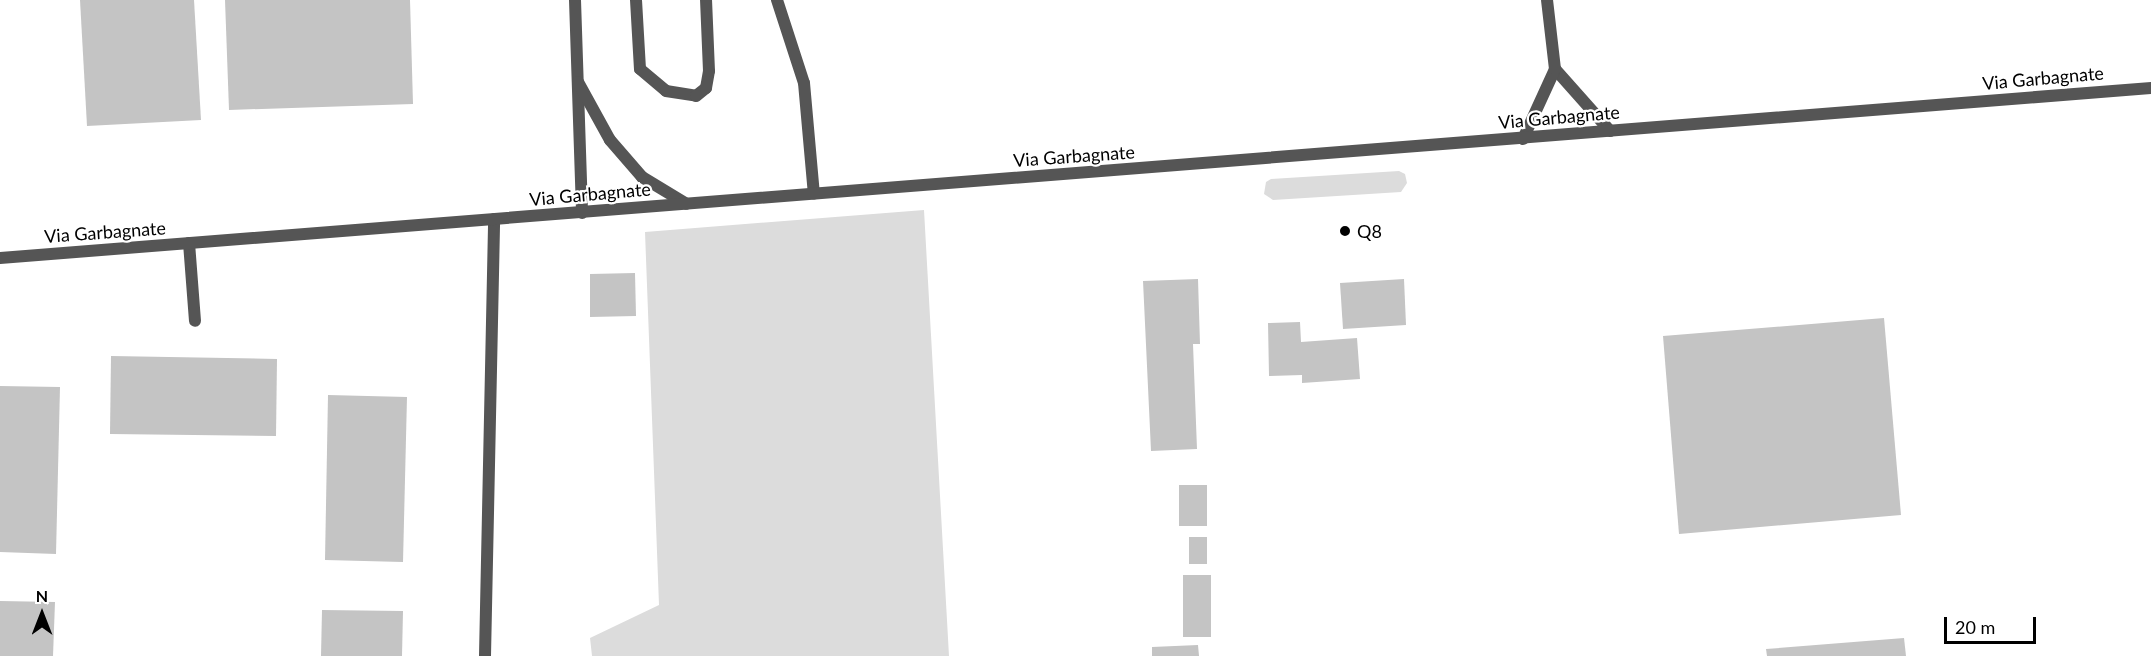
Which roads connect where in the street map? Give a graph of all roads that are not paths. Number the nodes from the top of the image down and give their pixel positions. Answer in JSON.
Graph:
{"nodes":[{"id":1,"x":575,"y":0,"type":"edge"},
{"id":2,"x":636,"y":0,"type":"edge"},
{"id":3,"x":706,"y":0,"type":"edge"},
{"id":4,"x":777,"y":0,"type":"edge"},
{"id":5,"x":1547,"y":0,"type":"edge"},
{"id":6,"x":1555,"y":69,"type":"junction"},
{"id":7,"x":578,"y":81,"type":"junction"},
{"id":8,"x":2151,"y":88,"type":"edge"},
{"id":9,"x":1610,"y":131,"type":"junction"},
{"id":10,"x":1523,"y":139,"type":"junction"},
{"id":11,"x":814,"y":194,"type":"junction"},
{"id":12,"x":687,"y":204,"type":"junction"},
{"id":13,"x":582,"y":213,"type":"junction"},
{"id":14,"x":494,"y":219,"type":"junction"},
{"id":15,"x":189,"y":243,"type":"junction"},
{"id":16,"x":0,"y":258,"type":"edge"},
{"id":17,"x":195,"y":321,"type":"dead end"},
{"id":18,"x":485,"y":656,"type":"edge"}],
"edges":[{"from":1,"to":7,"type":"street"},
{"from":2,"to":3,"type":"street"},
{"from":4,"to":11,"type":"street"},
{"from":5,"to":6,"type":"street"},
{"from":6,"to":9,"type":"street"},
{"from":6,"to":10,"type":"street"},
{"from":7,"to":12,"type":"street"},
{"from":7,"to":13,"type":"street"},
{"from":8,"to":9,"type":"street","name":"Via Garbagnate"},
{"from":9,"to":10,"type":"street","name":"Via Garbagnate"},
{"from":10,"to":11,"type":"street","name":"Via Garbagnate"},
{"from":11,"to":12,"type":"street","name":"Via Garbagnate"},
{"from":12,"to":13,"type":"street","name":"Via Garbagnate"},
{"from":13,"to":14,"type":"street","name":"Via Garbagnate"},
{"from":14,"to":15,"type":"street","name":"Via Garbagnate"},
{"from":14,"to":18,"type":"street"},
{"from":15,"to":16,"type":"street","name":"Via Garbagnate"},
{"from":15,"to":17,"type":"street"}]}
